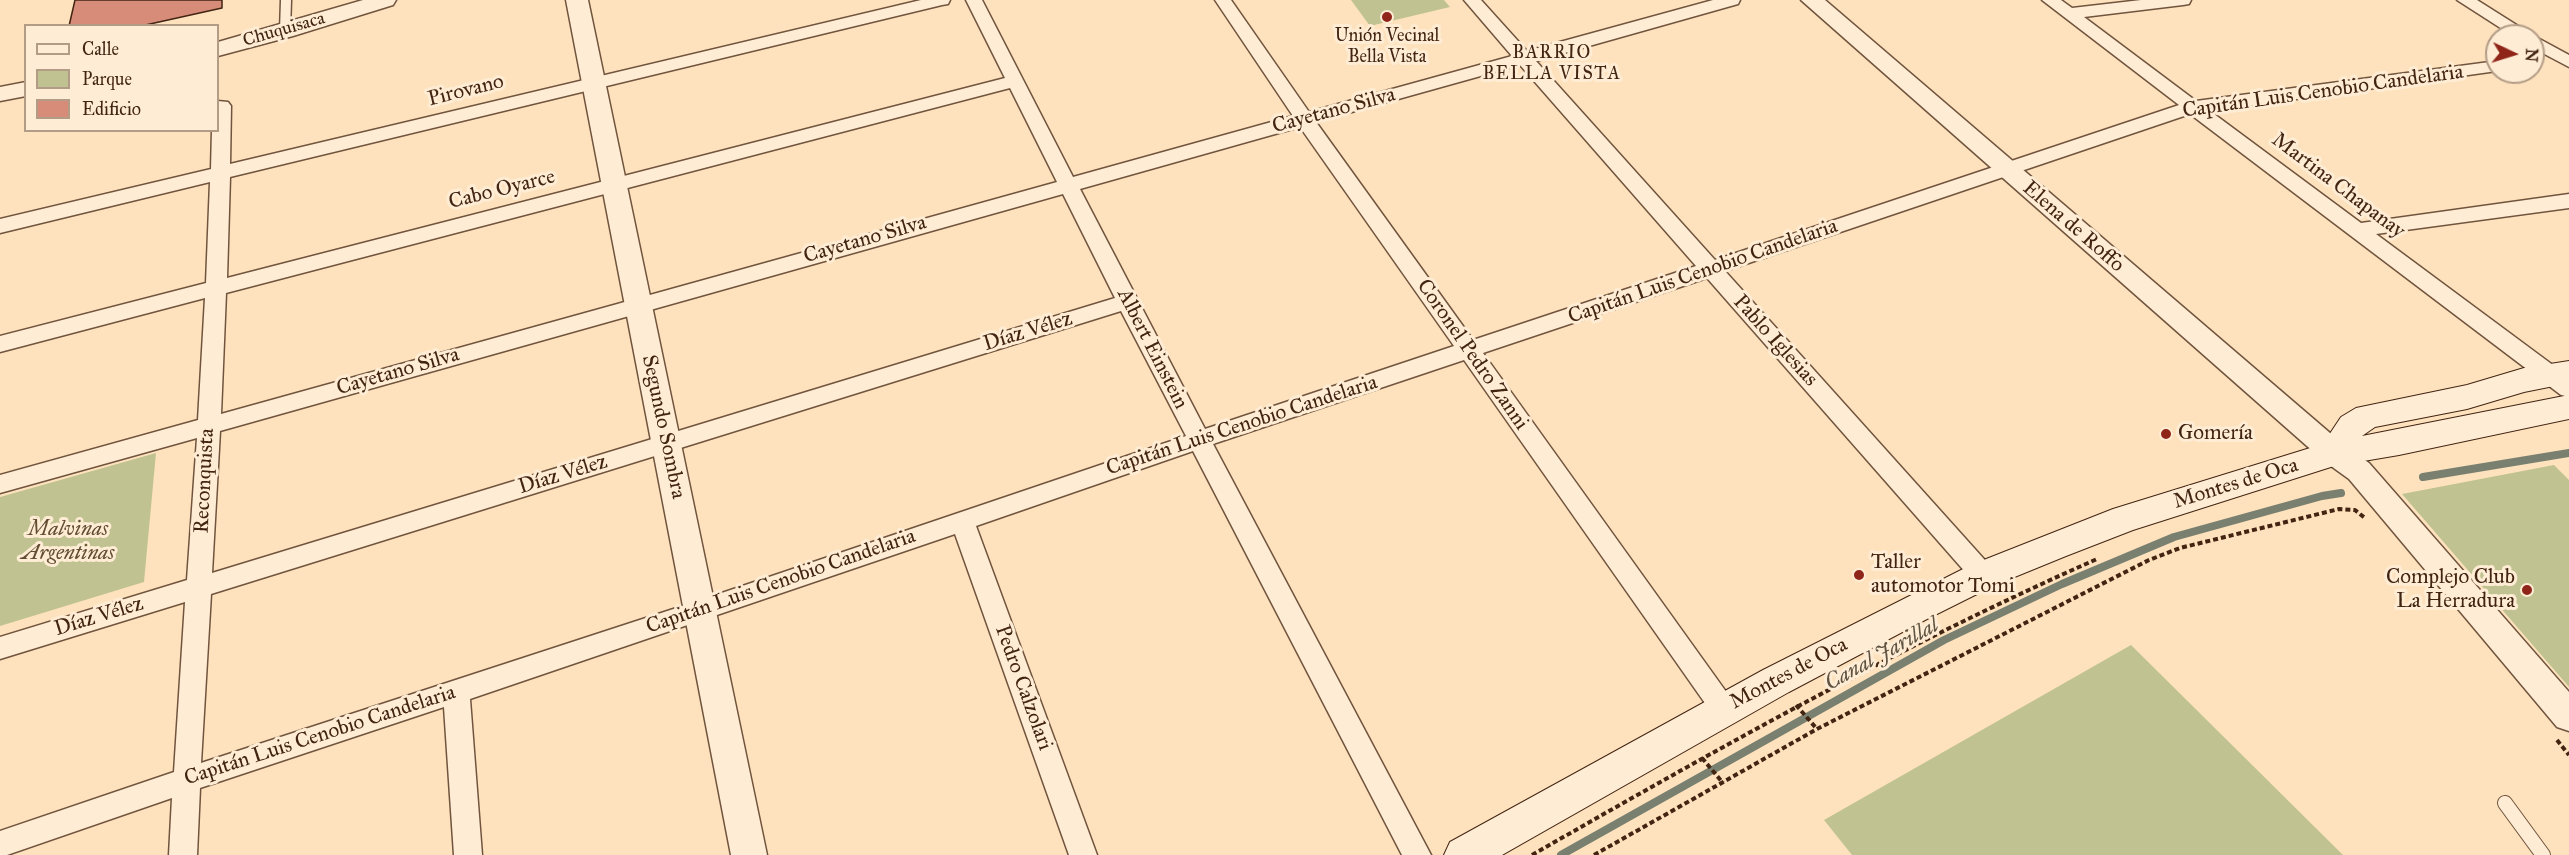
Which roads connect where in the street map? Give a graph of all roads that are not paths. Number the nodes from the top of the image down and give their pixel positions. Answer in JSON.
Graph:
{"nodes":[{"id":1,"x":286,"y":0,"type":"edge"},
{"id":2,"x":385,"y":0,"type":"edge"},
{"id":3,"x":577,"y":0,"type":"edge"},
{"id":4,"x":942,"y":0,"type":"edge"},
{"id":5,"x":974,"y":0,"type":"edge"},
{"id":6,"x":1223,"y":0,"type":"edge"},
{"id":7,"x":1472,"y":0,"type":"edge"},
{"id":8,"x":1732,"y":0,"type":"edge"},
{"id":9,"x":1812,"y":0,"type":"edge"},
{"id":10,"x":2050,"y":0,"type":"edge"},
{"id":11,"x":2183,"y":0,"type":"edge"},
{"id":12,"x":2465,"y":0,"type":"edge"},
{"id":13,"x":2069,"y":14,"type":"junction"},
{"id":14,"x":2505,"y":24,"type":"edge"},
{"id":15,"x":285,"y":31,"type":"junction"},
{"id":16,"x":2545,"y":48,"type":"edge"},
{"id":17,"x":219,"y":49,"type":"edge"},
{"id":18,"x":1524,"y":59,"type":"junction"},
{"id":19,"x":2566,"y":59,"type":"edge"},
{"id":20,"x":2545,"y":60,"type":"edge"},
{"id":21,"x":2485,"y":68,"type":"edge"},
{"id":22,"x":1015,"y":81,"type":"junction"},
{"id":23,"x":593,"y":83,"type":"junction"},
{"id":24,"x":24,"y":88,"type":"edge"},
{"id":25,"x":0,"y":94,"type":"edge"},
{"id":26,"x":222,"y":106,"type":"dead end"},
{"id":27,"x":2193,"y":107,"type":"junction"},
{"id":28,"x":1305,"y":120,"type":"junction"},
{"id":29,"x":2008,"y":170,"type":"junction"},
{"id":30,"x":221,"y":173,"type":"junction"},
{"id":31,"x":1068,"y":184,"type":"junction"},
{"id":32,"x":613,"y":186,"type":"junction"},
{"id":33,"x":2569,"y":201,"type":"edge"},
{"id":34,"x":0,"y":226,"type":"edge"},
{"id":35,"x":2357,"y":231,"type":"junction"},
{"id":36,"x":1711,"y":269,"type":"junction"},
{"id":37,"x":215,"y":288,"type":"junction"},
{"id":38,"x":1127,"y":302,"type":"junction"},
{"id":39,"x":638,"y":304,"type":"junction"},
{"id":40,"x":0,"y":344,"type":"edge"},
{"id":41,"x":1469,"y":350,"type":"junction"},
{"id":42,"x":2562,"y":379,"type":"edge"},
{"id":43,"x":2569,"y":407,"type":"edge"},
{"id":44,"x":208,"y":425,"type":"junction"},
{"id":45,"x":1199,"y":440,"type":"junction"},
{"id":46,"x":666,"y":443,"type":"junction"},
{"id":47,"x":2334,"y":453,"type":"junction"},
{"id":48,"x":0,"y":484,"type":"edge"},
{"id":49,"x":962,"y":520,"type":"junction"},
{"id":50,"x":1983,"y":575,"type":"junction"},
{"id":51,"x":199,"y":586,"type":"junction"},
{"id":52,"x":701,"y":611,"type":"junction"},
{"id":53,"x":0,"y":648,"type":"edge"},
{"id":54,"x":456,"y":691,"type":"junction"},
{"id":55,"x":1723,"y":708,"type":"junction"},
{"id":56,"x":2569,"y":716,"type":"edge"},
{"id":57,"x":187,"y":780,"type":"junction"},
{"id":58,"x":2505,"y":803,"type":"dead end"},
{"id":59,"x":0,"y":844,"type":"edge"},
{"id":60,"x":183,"y":855,"type":"edge"},
{"id":61,"x":468,"y":855,"type":"edge"},
{"id":62,"x":749,"y":855,"type":"edge"},
{"id":63,"x":1083,"y":855,"type":"edge"},
{"id":64,"x":1417,"y":855,"type":"edge"},
{"id":65,"x":1464,"y":855,"type":"edge"},
{"id":66,"x":2543,"y":855,"type":"edge"}],
"edges":[{"from":1,"to":15,"type":"lane"},
{"from":2,"to":15,"type":"street","name":"Chuquisaca"},
{"from":3,"to":23,"type":"street","name":"Segundo Sombra"},
{"from":4,"to":23,"type":"street","name":"Pirovano"},
{"from":5,"to":22,"type":"street","name":"Albert Einstein"},
{"from":6,"to":28,"type":"street","name":"Coronel Pedro Zanni"},
{"from":7,"to":18,"type":"street","name":"Pablo Iglesias"},
{"from":8,"to":18,"type":"street","name":"Cayetano Silva"},
{"from":9,"to":29,"type":"street","name":"Elena de Roffo"},
{"from":10,"to":13,"type":"street","name":"Martina Chapanay"},
{"from":11,"to":13,"type":"street"},
{"from":12,"to":14,"type":"street"},
{"from":13,"to":27,"type":"street","name":"Martina Chapanay"},
{"from":15,"to":17,"type":"street","name":"Chuquisaca"},
{"from":16,"to":19,"type":"street"},
{"from":18,"to":28,"type":"street","name":"Cayetano Silva"},
{"from":18,"to":36,"type":"street","name":"Pablo Iglesias"},
{"from":19,"to":20,"type":"street"},
{"from":21,"to":27,"type":"street","name":"Capitán Luis Cenobio Candelaria"},
{"from":22,"to":31,"type":"street","name":"Albert Einstein"},
{"from":22,"to":32,"type":"street","name":"Cabo Oyarce"},
{"from":23,"to":30,"type":"street","name":"Pirovano"},
{"from":23,"to":32,"type":"street","name":"Segundo Sombra"},
{"from":24,"to":25,"type":"street"},
{"from":26,"to":30,"type":"street","name":"Reconquista"},
{"from":27,"to":29,"type":"street","name":"Capitán Luis Cenobio Candelaria"},
{"from":27,"to":35,"type":"street","name":"Martina Chapanay"},
{"from":28,"to":31,"type":"street","name":"Cayetano Silva"},
{"from":28,"to":41,"type":"street","name":"Coronel Pedro Zanni"},
{"from":29,"to":36,"type":"street","name":"Capitán Luis Cenobio Candelaria"},
{"from":29,"to":47,"type":"street","name":"Elena de Roffo"},
{"from":30,"to":34,"type":"street","name":"Pirovano"},
{"from":30,"to":37,"type":"street","name":"Reconquista"},
{"from":31,"to":38,"type":"street","name":"Albert Einstein"},
{"from":31,"to":39,"type":"street","name":"Cayetano Silva"},
{"from":32,"to":37,"type":"street","name":"Cabo Oyarce"},
{"from":32,"to":39,"type":"street","name":"Segundo Sombra"},
{"from":33,"to":35,"type":"street"},
{"from":35,"to":42,"type":"street","name":"Martina Chapanay"},
{"from":36,"to":41,"type":"street","name":"Capitán Luis Cenobio Candelaria"},
{"from":36,"to":50,"type":"street","name":"Pablo Iglesias"},
{"from":37,"to":40,"type":"street","name":"Cabo Oyarce"},
{"from":37,"to":44,"type":"street","name":"Reconquista"},
{"from":38,"to":45,"type":"street","name":"Albert Einstein"},
{"from":38,"to":46,"type":"street","name":"Díaz Vélez"},
{"from":39,"to":44,"type":"street","name":"Cayetano Silva"},
{"from":39,"to":46,"type":"street","name":"Segundo Sombra"},
{"from":41,"to":45,"type":"street","name":"Capitán Luis Cenobio Candelaria"},
{"from":41,"to":55,"type":"street","name":"Coronel Pedro Zanni"},
{"from":42,"to":47,"type":"main road"},
{"from":43,"to":47,"type":"main road","name":"Montes de Oca"},
{"from":44,"to":48,"type":"street","name":"Cayetano Silva"},
{"from":44,"to":51,"type":"street","name":"Reconquista"},
{"from":45,"to":49,"type":"street","name":"Capitán Luis Cenobio Candelaria"},
{"from":45,"to":64,"type":"street","name":"Albert Einstein"},
{"from":46,"to":51,"type":"street","name":"Díaz Vélez"},
{"from":46,"to":52,"type":"street","name":"Segundo Sombra"},
{"from":47,"to":50,"type":"main road","name":"Montes de Oca"},
{"from":47,"to":56,"type":"street","name":"Elena de Roffo"},
{"from":49,"to":52,"type":"street","name":"Capitán Luis Cenobio Candelaria"},
{"from":49,"to":63,"type":"street","name":"Pedro Calzolari"},
{"from":50,"to":55,"type":"main road","name":"Montes de Oca"},
{"from":51,"to":53,"type":"street","name":"Díaz Vélez"},
{"from":51,"to":57,"type":"street","name":"Reconquista"},
{"from":52,"to":54,"type":"street","name":"Capitán Luis Cenobio Candelaria"},
{"from":52,"to":62,"type":"street","name":"Segundo Sombra"},
{"from":54,"to":57,"type":"street","name":"Capitán Luis Cenobio Candelaria"},
{"from":54,"to":61,"type":"street"},
{"from":55,"to":65,"type":"main road","name":"Montes de Oca"},
{"from":57,"to":59,"type":"street","name":"Capitán Luis Cenobio Candelaria"},
{"from":57,"to":60,"type":"street","name":"Reconquista"},
{"from":58,"to":66,"type":"lane"}]}
